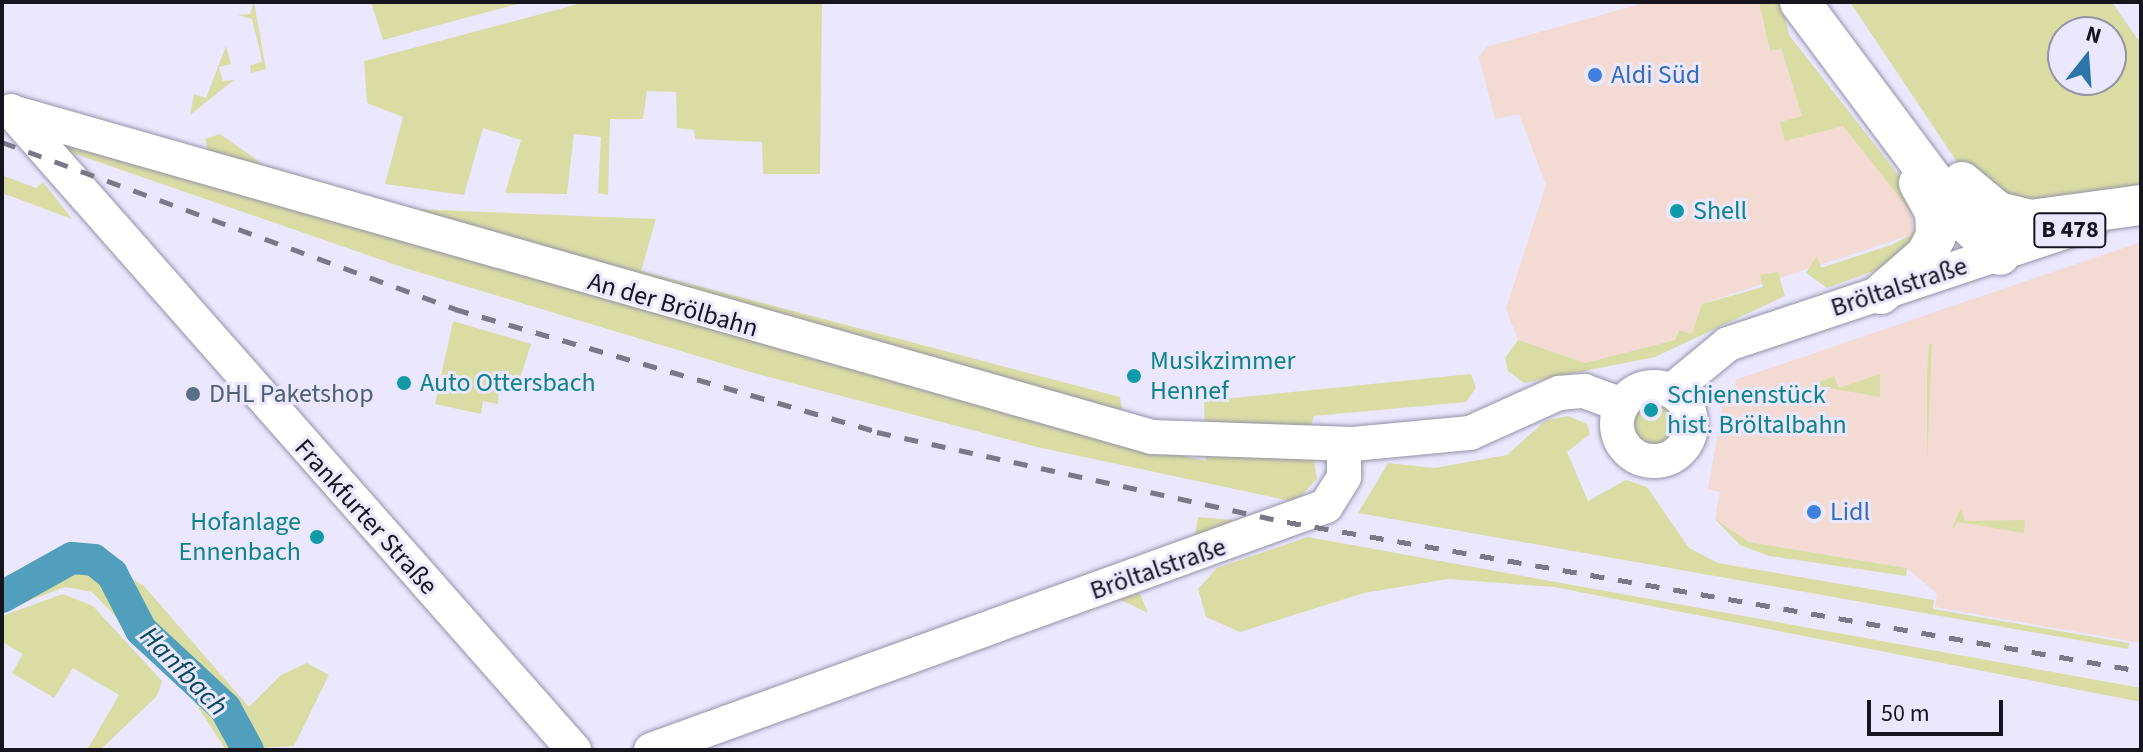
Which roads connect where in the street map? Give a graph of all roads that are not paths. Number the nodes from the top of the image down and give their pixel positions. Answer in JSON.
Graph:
{"nodes":[{"id":1,"x":1800,"y":2,"type":"edge"},
{"id":2,"x":1834,"y":2,"type":"edge"},
{"id":3,"x":7,"y":106,"type":"edge"},
{"id":4,"x":1885,"y":115,"type":"junction"},
{"id":5,"x":1962,"y":182,"type":"junction"},
{"id":6,"x":2141,"y":206,"type":"edge"},
{"id":7,"x":2000,"y":255,"type":"junction"},
{"id":8,"x":1881,"y":294,"type":"junction"},
{"id":9,"x":1671,"y":391,"type":"junction"},
{"id":10,"x":1622,"y":405,"type":"junction"},
{"id":11,"x":1344,"y":444,"type":"junction"},
{"id":12,"x":574,"y":750,"type":"edge"},
{"id":13,"x":651,"y":750,"type":"edge"}],
"edges":[{"from":1,"to":4,"type":"highway"},
{"from":2,"to":5,"type":"highway"},
{"from":3,"to":11,"type":"main road","name":"An der Brölbahn"},
{"from":3,"to":12,"type":"main road","name":"Frankfurter Straße"},
{"from":4,"to":7,"type":"highway"},
{"from":4,"to":8,"type":"highway"},
{"from":5,"to":6,"type":"highway"},
{"from":5,"to":7,"type":"highway"},
{"from":6,"to":7,"type":"main road","name":"Bröltalstraße","number":"B 478"},
{"from":7,"to":8,"type":"main road","name":"Bröltalstraße","number":"B 478"},
{"from":8,"to":9,"type":"main road","name":"Bröltalstraße","number":"B 478"},
{"from":9,"to":10,"type":"main road"},
{"from":9,"to":10,"type":"main road"},
{"from":10,"to":11,"type":"main road"},
{"from":11,"to":13,"type":"main road","name":"Bröltalstraße"}]}
